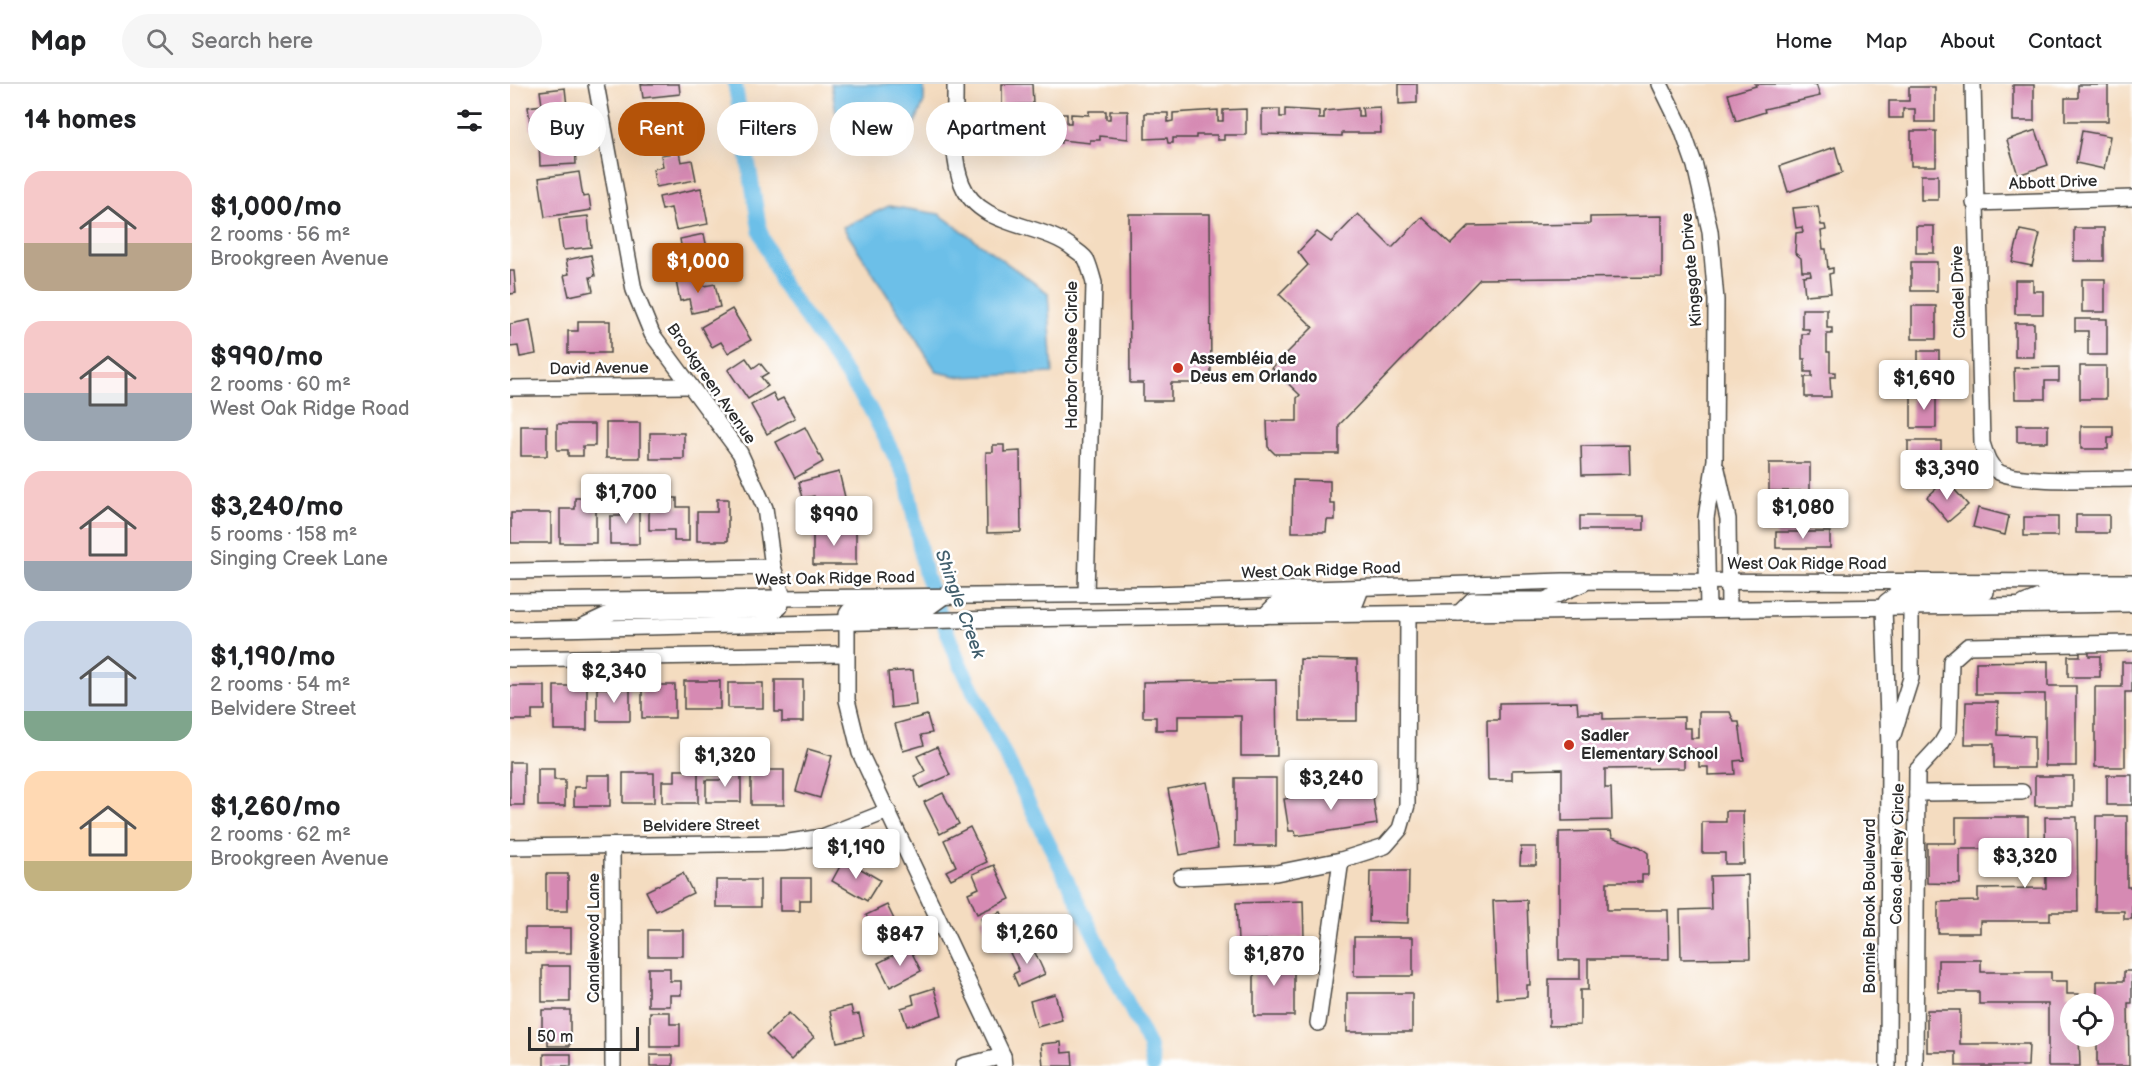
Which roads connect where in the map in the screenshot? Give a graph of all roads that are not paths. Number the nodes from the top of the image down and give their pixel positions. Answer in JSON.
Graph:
{"nodes":[{"id":1,"x":596,"y":84,"type":"edge"},
{"id":2,"x":955,"y":84,"type":"edge"},
{"id":3,"x":1660,"y":84,"type":"edge"},
{"id":4,"x":1973,"y":84,"type":"edge"},
{"id":5,"x":2132,"y":198,"type":"edge"},
{"id":6,"x":1974,"y":204,"type":"junction"},
{"id":7,"x":688,"y":386,"type":"junction"},
{"id":8,"x":510,"y":388,"type":"edge"},
{"id":9,"x":1715,"y":460,"type":"junction"},
{"id":10,"x":2132,"y":479,"type":"edge"},
{"id":11,"x":773,"y":567,"type":"junction"},
{"id":12,"x":510,"y":571,"type":"edge"},
{"id":13,"x":1589,"y":581,"type":"junction"},
{"id":14,"x":1708,"y":581,"type":"junction"},
{"id":15,"x":1728,"y":582,"type":"junction"},
{"id":16,"x":2021,"y":582,"type":"junction"},
{"id":17,"x":2132,"y":582,"type":"edge"},
{"id":18,"x":1361,"y":589,"type":"junction"},
{"id":19,"x":2132,"y":592,"type":"edge"},
{"id":20,"x":1086,"y":594,"type":"junction"},
{"id":21,"x":946,"y":595,"type":"junction"},
{"id":22,"x":783,"y":597,"type":"junction"},
{"id":23,"x":510,"y":601,"type":"edge"},
{"id":24,"x":2132,"y":604,"type":"edge"},
{"id":25,"x":2019,"y":606,"type":"junction"},
{"id":26,"x":1911,"y":607,"type":"junction"},
{"id":27,"x":1884,"y":608,"type":"junction"},
{"id":28,"x":1708,"y":609,"type":"junction"},
{"id":29,"x":1729,"y":609,"type":"junction"},
{"id":30,"x":1459,"y":613,"type":"junction"},
{"id":31,"x":1408,"y":614,"type":"junction"},
{"id":32,"x":1264,"y":616,"type":"junction"},
{"id":33,"x":846,"y":623,"type":"junction"},
{"id":34,"x":579,"y":629,"type":"junction"},
{"id":35,"x":510,"y":630,"type":"edge"},
{"id":36,"x":2132,"y":642,"type":"edge"},
{"id":37,"x":846,"y":654,"type":"junction"},
{"id":38,"x":510,"y":658,"type":"edge"},
{"id":39,"x":1889,"y":746,"type":"junction"},
{"id":40,"x":2022,"y":792,"type":"dead end"},
{"id":41,"x":1917,"y":793,"type":"junction"},
{"id":42,"x":888,"y":811,"type":"junction"},
{"id":43,"x":612,"y":846,"type":"junction"},
{"id":44,"x":510,"y":847,"type":"edge"},
{"id":45,"x":1341,"y":860,"type":"junction"},
{"id":46,"x":1181,"y":877,"type":"dead end"},
{"id":47,"x":1318,"y":1023,"type":"dead end"},
{"id":48,"x":1004,"y":1061,"type":"edge"},
{"id":49,"x":613,"y":1066,"type":"edge"},
{"id":50,"x":963,"y":1066,"type":"edge"},
{"id":51,"x":1888,"y":1066,"type":"edge"},
{"id":52,"x":1915,"y":1066,"type":"edge"}],
"edges":[{"from":1,"to":7,"type":"street","name":"Brookgreen Avenue"},
{"from":2,"to":20,"type":"street","name":"Harbor Chase Circle"},
{"from":3,"to":9,"type":"street","name":"Kingsgate Drive"},
{"from":4,"to":6,"type":"street","name":"Citadel Drive"},
{"from":5,"to":6,"type":"street","name":"Abbott Drive"},
{"from":6,"to":10,"type":"street","name":"Citadel Drive"},
{"from":7,"to":8,"type":"street","name":"David Avenue"},
{"from":7,"to":11,"type":"street","name":"Brookgreen Avenue"},
{"from":9,"to":14,"type":"street","name":"Kingsgate Drive"},
{"from":9,"to":15,"type":"street","name":"Kingsgate Drive"},
{"from":11,"to":12,"type":"street"},
{"from":11,"to":22,"type":"street","name":"Brookgreen Avenue"},
{"from":13,"to":14,"type":"street","name":"West Oak Ridge Road"},
{"from":13,"to":18,"type":"street","name":"West Oak Ridge Road"},
{"from":13,"to":30,"type":"street"},
{"from":14,"to":15,"type":"street","name":"West Oak Ridge Road"},
{"from":14,"to":28,"type":"street","name":"Kingsgate Drive"},
{"from":15,"to":16,"type":"street","name":"West Oak Ridge Road"},
{"from":15,"to":29,"type":"street","name":"Kingsgate Drive"},
{"from":16,"to":17,"type":"street","name":"West Oak Ridge Road"},
{"from":16,"to":27,"type":"street"},
{"from":18,"to":20,"type":"street","name":"West Oak Ridge Road"},
{"from":18,"to":32,"type":"street"},
{"from":19,"to":25,"type":"street"},
{"from":20,"to":21,"type":"street","name":"West Oak Ridge Road"},
{"from":21,"to":22,"type":"street","name":"West Oak Ridge Road"},
{"from":21,"to":33,"type":"street"},
{"from":22,"to":23,"type":"street","name":"West Oak Ridge Road"},
{"from":22,"to":34,"type":"street"},
{"from":24,"to":25,"type":"street"},
{"from":25,"to":26,"type":"street"},
{"from":26,"to":27,"type":"street"},
{"from":26,"to":39,"type":"street","name":"Bonnie Brook Boulevard"},
{"from":27,"to":29,"type":"street"},
{"from":27,"to":39,"type":"street","name":"Bonnie Brook Boulevard"},
{"from":28,"to":29,"type":"street"},
{"from":28,"to":30,"type":"street"},
{"from":30,"to":31,"type":"street"},
{"from":31,"to":32,"type":"street"},
{"from":31,"to":45,"type":"street"},
{"from":32,"to":33,"type":"street"},
{"from":33,"to":34,"type":"street"},
{"from":33,"to":37,"type":"street"},
{"from":34,"to":35,"type":"street"},
{"from":36,"to":41,"type":"street","name":"Casa del Rey Circle"},
{"from":37,"to":38,"type":"street"},
{"from":37,"to":42,"type":"street"},
{"from":39,"to":51,"type":"street","name":"Bonnie Brook Boulevard"},
{"from":40,"to":41,"type":"street"},
{"from":41,"to":52,"type":"street","name":"Casa del Rey Circle"},
{"from":42,"to":43,"type":"street","name":"Belvidere Street"},
{"from":42,"to":48,"type":"street"},
{"from":43,"to":44,"type":"street","name":"Belvidere Street"},
{"from":43,"to":49,"type":"street","name":"Candlewood Lane"},
{"from":45,"to":46,"type":"street"},
{"from":45,"to":47,"type":"street"},
{"from":48,"to":50,"type":"street"}]}
